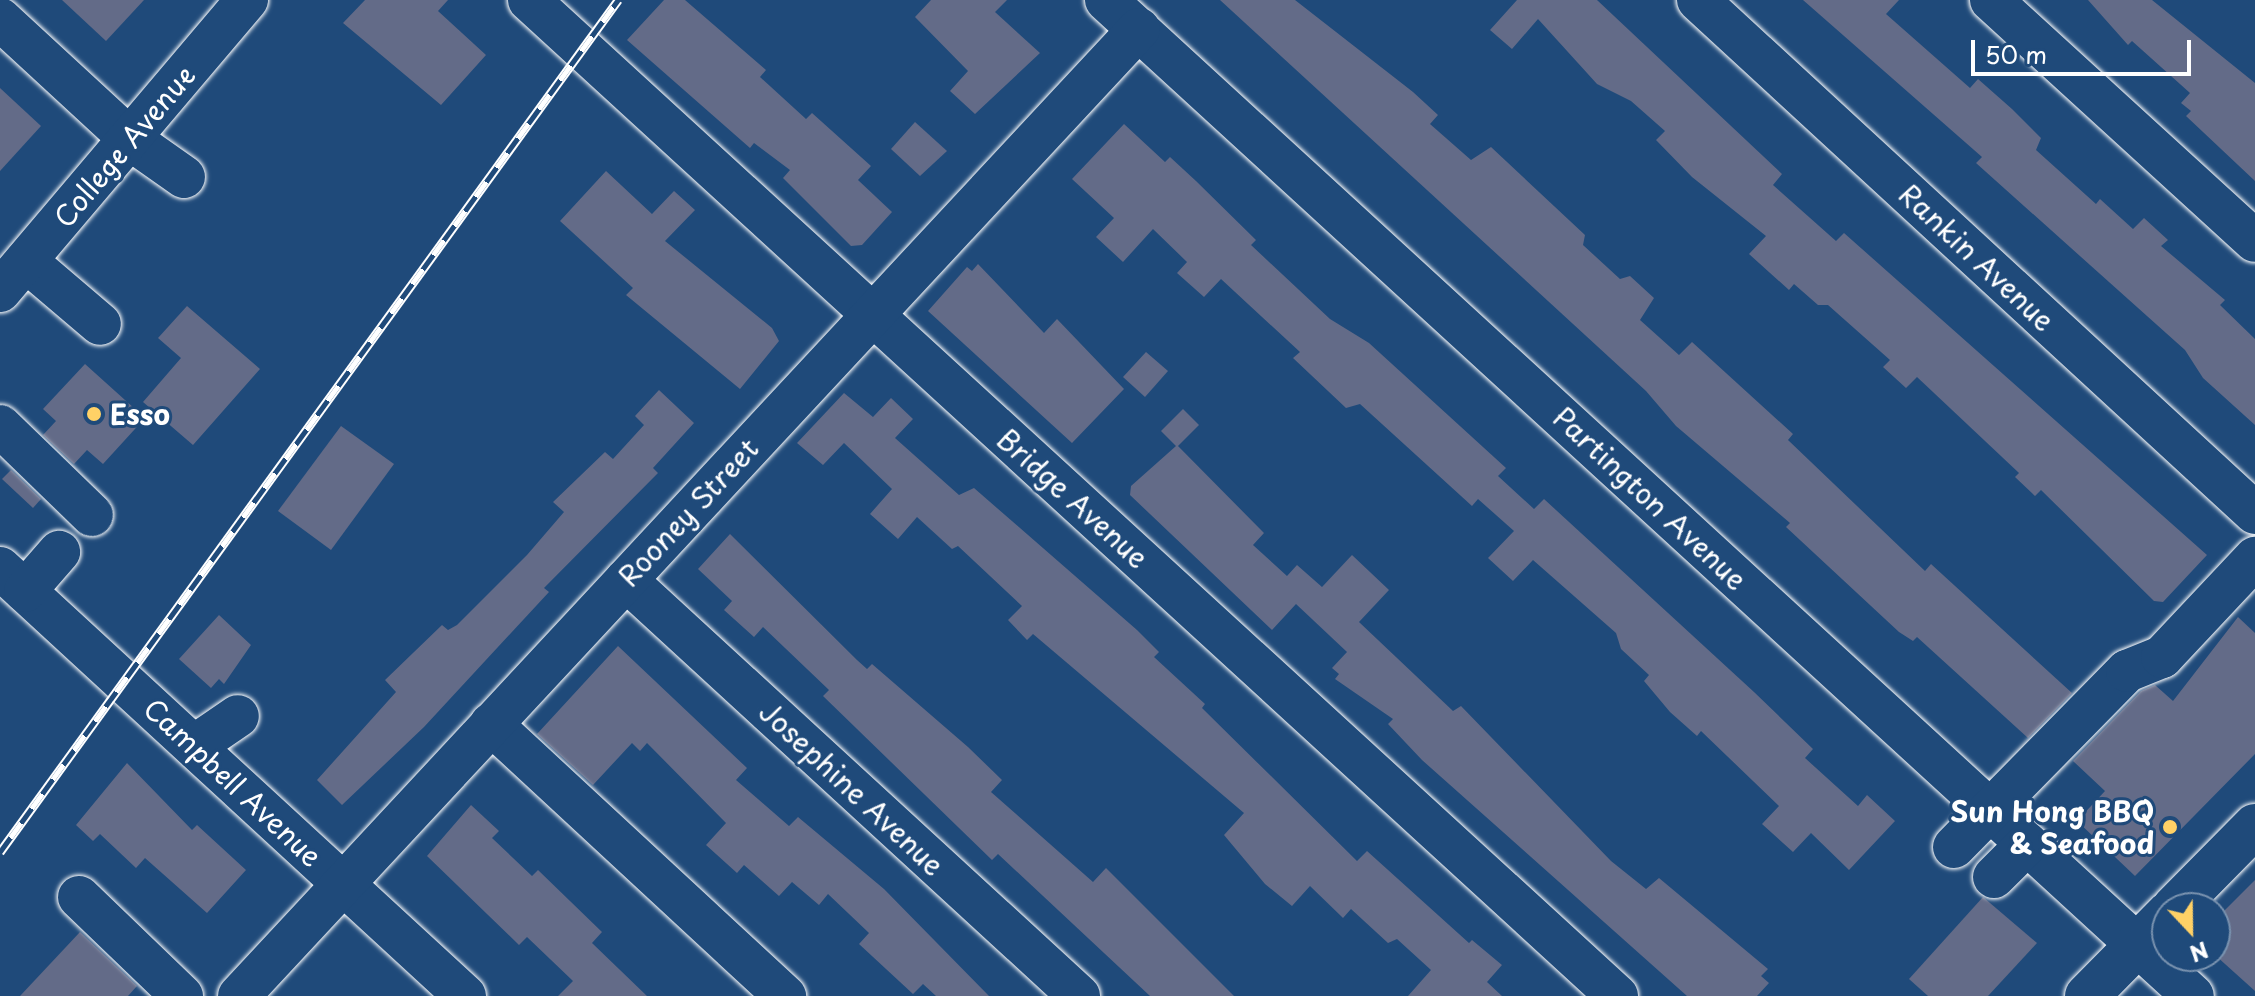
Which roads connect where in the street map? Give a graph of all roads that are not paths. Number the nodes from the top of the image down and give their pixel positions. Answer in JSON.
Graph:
{"nodes":[{"id":1,"x":247,"y":0,"type":"edge"},
{"id":2,"x":529,"y":0,"type":"edge"},
{"id":3,"x":1106,"y":0,"type":"edge"},
{"id":4,"x":1698,"y":0,"type":"edge"},
{"id":5,"x":1991,"y":0,"type":"edge"},
{"id":6,"x":12,"y":25,"type":"edge"},
{"id":7,"x":1139,"y":29,"type":"junction"},
{"id":8,"x":130,"y":139,"type":"junction"},
{"id":9,"x":184,"y":177,"type":"dead end"},
{"id":10,"x":2255,"y":241,"type":"edge"},
{"id":11,"x":13,"y":276,"type":"edge"},
{"id":12,"x":873,"y":315,"type":"junction"},
{"id":13,"x":100,"y":324,"type":"dead end"},
{"id":14,"x":0,"y":427,"type":"edge"},
{"id":15,"x":2255,"y":513,"type":"edge"},
{"id":16,"x":92,"y":515,"type":"dead end"},
{"id":17,"x":59,"y":552,"type":"dead end"},
{"id":18,"x":2255,"y":558,"type":"edge"},
{"id":19,"x":13,"y":579,"type":"edge"},
{"id":20,"x":626,"y":580,"type":"junction"},
{"id":21,"x":238,"y":716,"type":"dead end"},
{"id":22,"x":491,"y":724,"type":"junction"},
{"id":23,"x":194,"y":746,"type":"junction"},
{"id":24,"x":1992,"y":812,"type":"junction"},
{"id":25,"x":2255,"y":826,"type":"edge"},
{"id":26,"x":2027,"y":844,"type":"junction"},
{"id":27,"x":1954,"y":847,"type":"dead end"},
{"id":28,"x":1994,"y":877,"type":"dead end"},
{"id":29,"x":343,"y":883,"type":"junction"},
{"id":30,"x":2190,"y":892,"type":"edge"},
{"id":31,"x":79,"y":897,"type":"dead end"},
{"id":32,"x":2151,"y":929,"type":"edge"},
{"id":33,"x":2151,"y":931,"type":"edge"},
{"id":34,"x":2178,"y":972,"type":"edge"},
{"id":35,"x":182,"y":996,"type":"edge"},
{"id":36,"x":239,"y":996,"type":"edge"},
{"id":37,"x":465,"y":996,"type":"edge"},
{"id":38,"x":785,"y":996,"type":"edge"},
{"id":39,"x":1079,"y":996,"type":"edge"},
{"id":40,"x":1617,"y":996,"type":"edge"},
{"id":41,"x":2087,"y":996,"type":"edge"},
{"id":42,"x":2193,"y":996,"type":"edge"}],
"edges":[{"from":1,"to":8,"type":"street","name":"College Avenue"},
{"from":2,"to":12,"type":"street","name":"Bridge Avenue"},
{"from":3,"to":7,"type":"street","name":"Partington Avenue"},
{"from":4,"to":15,"type":"street","name":"Rankin Avenue"},
{"from":5,"to":10,"type":"street"},
{"from":6,"to":8,"type":"street"},
{"from":7,"to":12,"type":"street","name":"Rooney Street"},
{"from":7,"to":24,"type":"street","name":"Partington Avenue"},
{"from":8,"to":9,"type":"street"},
{"from":8,"to":11,"type":"street","name":"College Avenue"},
{"from":11,"to":13,"type":"street"},
{"from":12,"to":20,"type":"street","name":"Rooney Street"},
{"from":12,"to":40,"type":"street","name":"Bridge Avenue"},
{"from":14,"to":16,"type":"street"},
{"from":17,"to":19,"type":"street"},
{"from":18,"to":24,"type":"street"},
{"from":19,"to":23,"type":"street","name":"Campbell Avenue"},
{"from":20,"to":22,"type":"street","name":"Rooney Street"},
{"from":20,"to":39,"type":"street","name":"Josephine Avenue"},
{"from":21,"to":23,"type":"street"},
{"from":22,"to":29,"type":"street","name":"Rooney Street"},
{"from":22,"to":38,"type":"street"},
{"from":23,"to":29,"type":"street","name":"Campbell Avenue"},
{"from":24,"to":26,"type":"street","name":"Partington Avenue"},
{"from":24,"to":27,"type":"street"},
{"from":25,"to":30,"type":"main road"},
{"from":26,"to":28,"type":"street"},
{"from":26,"to":32,"type":"street","name":"Partington Avenue"},
{"from":29,"to":36,"type":"street","name":"Rooney Street"},
{"from":29,"to":37,"type":"street","name":"Campbell Avenue"},
{"from":31,"to":35,"type":"street"},
{"from":33,"to":41,"type":"main road"},
{"from":34,"to":42,"type":"street","name":"Partington Avenue"}]}
